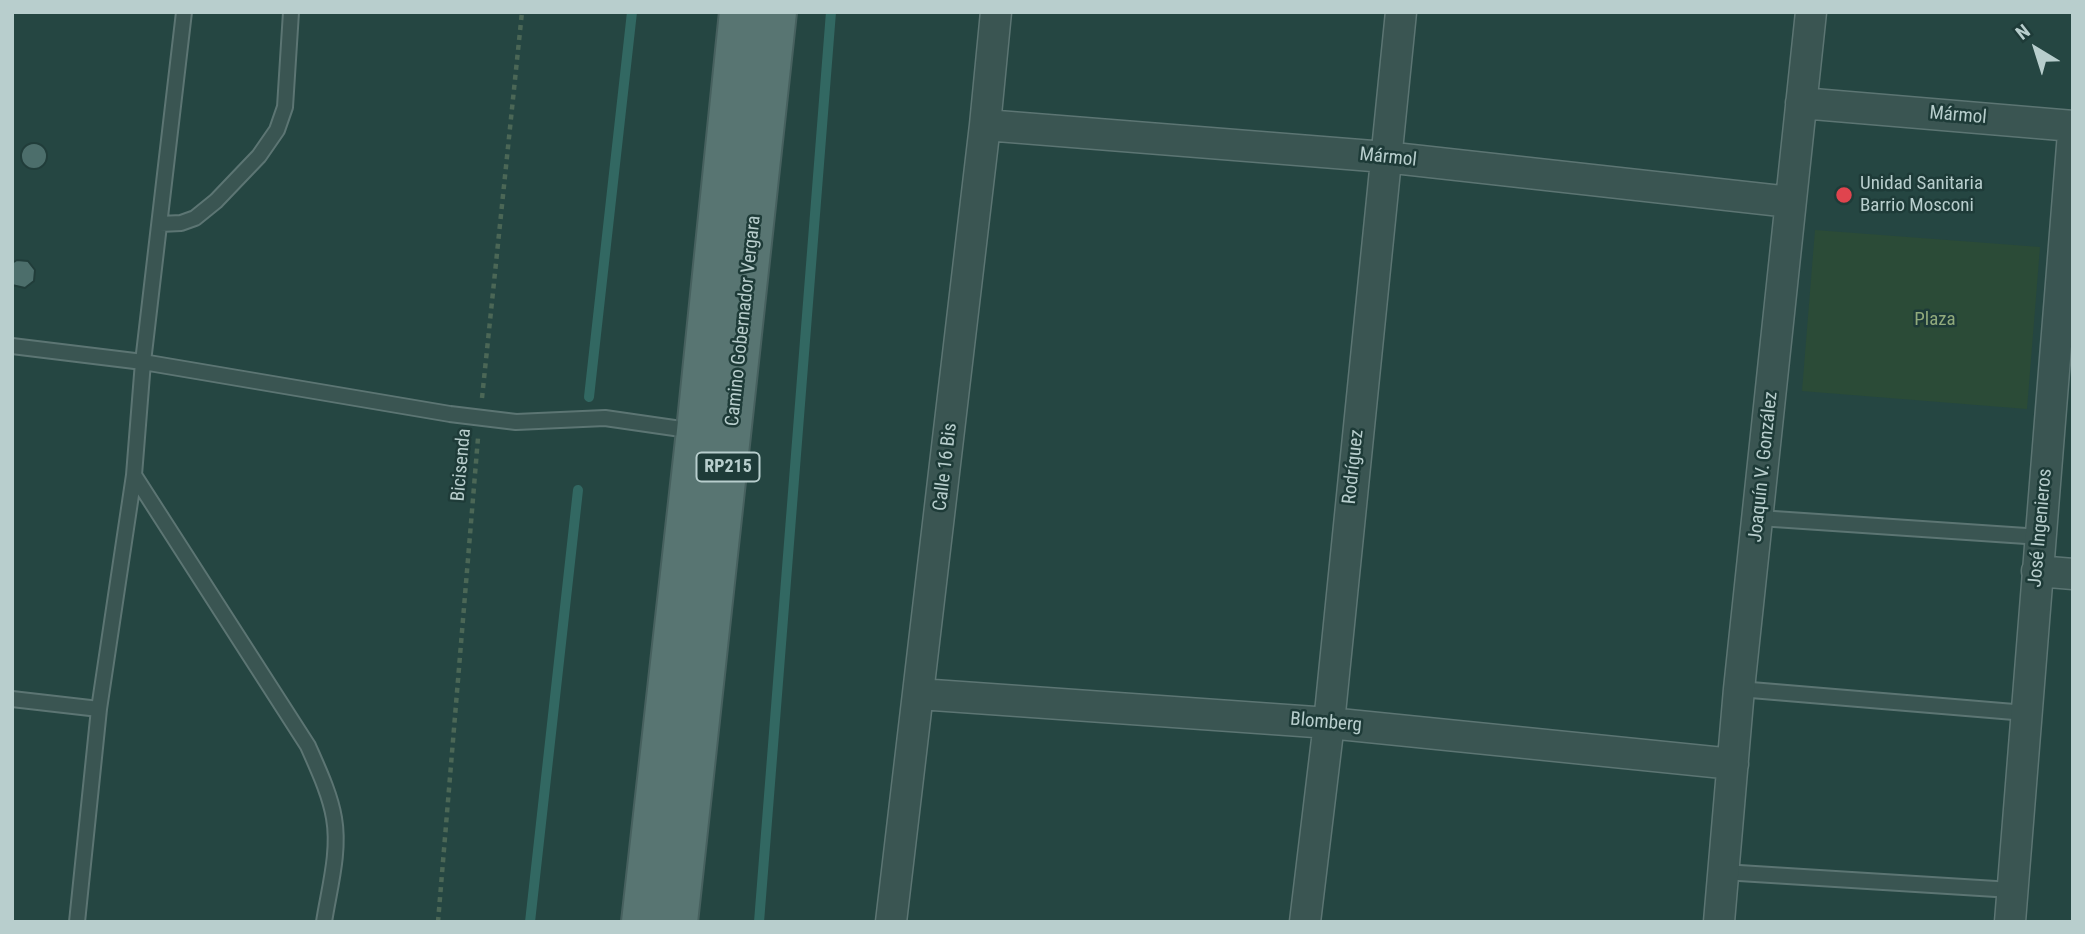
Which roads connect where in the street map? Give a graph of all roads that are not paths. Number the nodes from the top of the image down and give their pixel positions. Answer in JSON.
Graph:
{"nodes":[{"id":1,"x":184,"y":12,"type":"edge"},
{"id":2,"x":291,"y":12,"type":"edge"},
{"id":3,"x":739,"y":12,"type":"edge"},
{"id":4,"x":777,"y":12,"type":"edge"},
{"id":5,"x":996,"y":12,"type":"edge"},
{"id":6,"x":1401,"y":12,"type":"edge"},
{"id":7,"x":1811,"y":12,"type":"edge"},
{"id":8,"x":1801,"y":103,"type":"junction"},
{"id":9,"x":985,"y":125,"type":"junction"},
{"id":10,"x":2073,"y":126,"type":"edge"},
{"id":11,"x":2073,"y":133,"type":"edge"},
{"id":12,"x":1385,"y":157,"type":"junction"},
{"id":13,"x":2071,"y":165,"type":"edge"},
{"id":14,"x":1790,"y":202,"type":"junction"},
{"id":15,"x":160,"y":224,"type":"junction"},
{"id":16,"x":12,"y":346,"type":"edge"},
{"id":17,"x":143,"y":362,"type":"junction"},
{"id":18,"x":696,"y":431,"type":"junction"},
{"id":19,"x":134,"y":475,"type":"junction"},
{"id":20,"x":1759,"y":518,"type":"junction"},
{"id":21,"x":2040,"y":537,"type":"junction"},
{"id":22,"x":2037,"y":571,"type":"junction"},
{"id":23,"x":2073,"y":574,"type":"edge"},
{"id":24,"x":1740,"y":690,"type":"junction"},
{"id":25,"x":919,"y":694,"type":"junction"},
{"id":26,"x":12,"y":699,"type":"edge"},
{"id":27,"x":99,"y":709,"type":"junction"},
{"id":28,"x":2026,"y":713,"type":"junction"},
{"id":29,"x":1329,"y":723,"type":"junction"},
{"id":30,"x":1732,"y":764,"type":"junction"},
{"id":31,"x":1723,"y":872,"type":"junction"},
{"id":32,"x":2012,"y":890,"type":"junction"},
{"id":33,"x":77,"y":922,"type":"edge"},
{"id":34,"x":324,"y":922,"type":"edge"},
{"id":35,"x":641,"y":922,"type":"edge"},
{"id":36,"x":678,"y":922,"type":"edge"},
{"id":37,"x":891,"y":922,"type":"edge"},
{"id":38,"x":1305,"y":922,"type":"edge"},
{"id":39,"x":1719,"y":922,"type":"edge"},
{"id":40,"x":2010,"y":922,"type":"edge"}],
"edges":[{"from":1,"to":15,"type":"lane"},
{"from":2,"to":15,"type":"lane"},
{"from":3,"to":18,"type":"main road","name":"Camino Gobernador Vergara","number":"RP215"},
{"from":4,"to":36,"type":"main road","name":"Camino Gobernador Vergara","number":"RP215"},
{"from":5,"to":9,"type":"street","name":"Calle 16 Bis"},
{"from":6,"to":12,"type":"street","name":"Rodríguez"},
{"from":7,"to":8,"type":"street","name":"Joaquín V. González"},
{"from":8,"to":10,"type":"street","name":"Mármol"},
{"from":8,"to":14,"type":"street","name":"Joaquín V. González"},
{"from":9,"to":12,"type":"street","name":"Mármol"},
{"from":9,"to":25,"type":"street","name":"Calle 16 Bis"},
{"from":11,"to":13,"type":"street","name":"José Ingenieros"},
{"from":12,"to":14,"type":"street","name":"Mármol"},
{"from":12,"to":29,"type":"street","name":"Rodríguez"},
{"from":13,"to":21,"type":"street","name":"José Ingenieros"},
{"from":14,"to":20,"type":"street","name":"Joaquín V. González"},
{"from":15,"to":17,"type":"lane"},
{"from":16,"to":17,"type":"lane"},
{"from":17,"to":18,"type":"lane"},
{"from":17,"to":19,"type":"lane"},
{"from":18,"to":35,"type":"main road","name":"Camino Gobernador Vergara","number":"RP215"},
{"from":19,"to":27,"type":"lane"},
{"from":19,"to":34,"type":"lane"},
{"from":20,"to":21,"type":"lane"},
{"from":20,"to":24,"type":"street","name":"Joaquín V. González"},
{"from":21,"to":22,"type":"street","name":"José Ingenieros"},
{"from":22,"to":23,"type":"street"},
{"from":22,"to":28,"type":"street","name":"José Ingenieros"},
{"from":24,"to":28,"type":"lane"},
{"from":24,"to":30,"type":"street","name":"Joaquín V. González"},
{"from":25,"to":29,"type":"street","name":"Blomberg"},
{"from":25,"to":37,"type":"street","name":"Calle 16 Bis"},
{"from":26,"to":27,"type":"lane"},
{"from":27,"to":33,"type":"lane"},
{"from":28,"to":32,"type":"street","name":"José Ingenieros"},
{"from":29,"to":30,"type":"street","name":"Blomberg"},
{"from":29,"to":38,"type":"street","name":"Rodríguez"},
{"from":30,"to":31,"type":"street","name":"Joaquín V. González"},
{"from":31,"to":32,"type":"lane"},
{"from":31,"to":39,"type":"street","name":"Joaquín V. González"},
{"from":32,"to":40,"type":"street","name":"José Ingenieros"}]}
